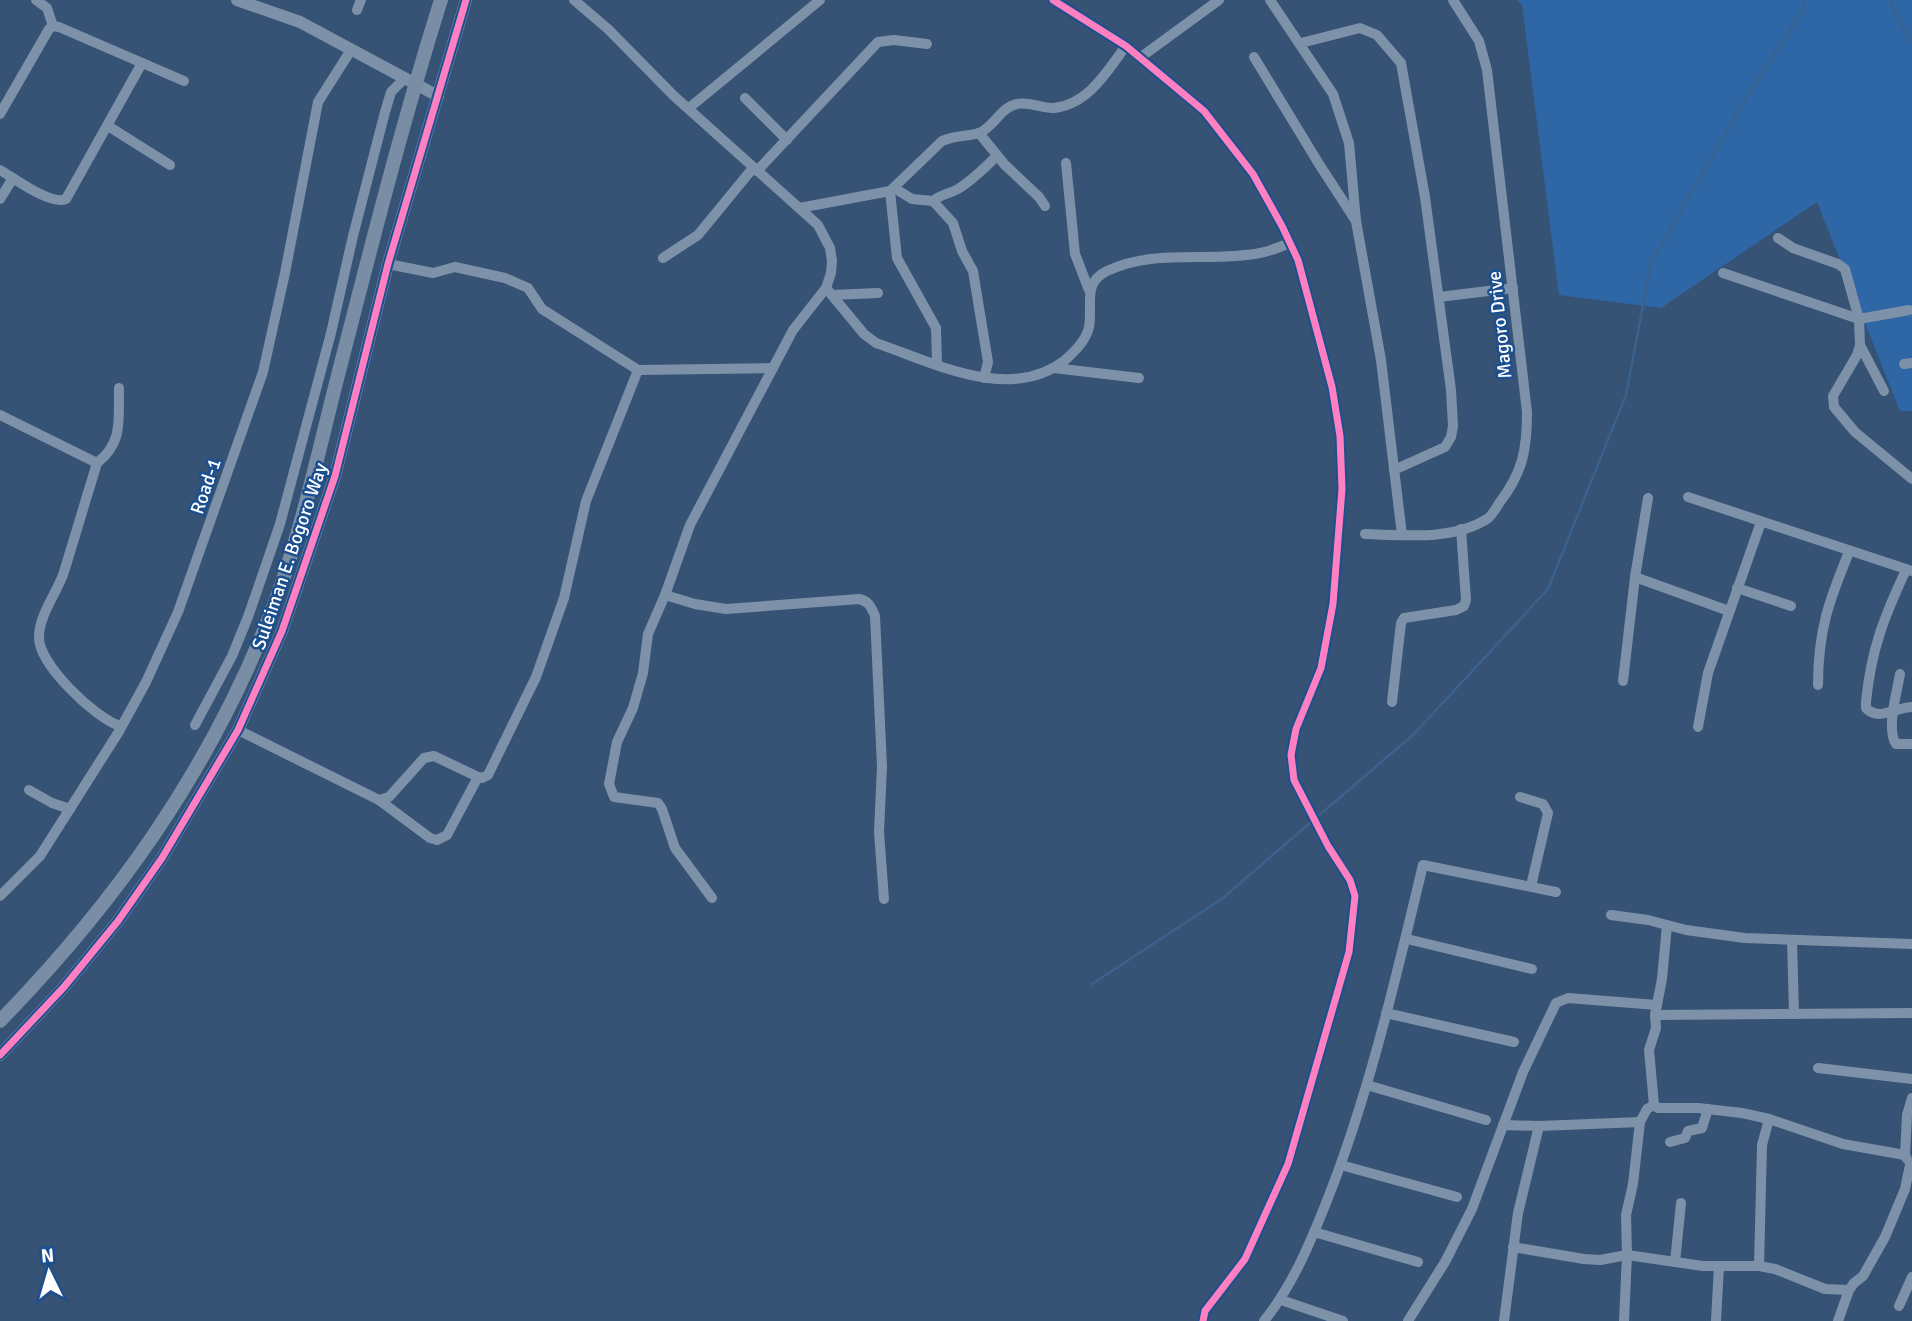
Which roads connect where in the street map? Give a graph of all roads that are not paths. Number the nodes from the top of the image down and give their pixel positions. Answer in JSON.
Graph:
{"nodes":[{"id":1,"x":36,"y":0,"type":"edge"},
{"id":2,"x":237,"y":0,"type":"edge"},
{"id":3,"x":441,"y":0,"type":"edge"},
{"id":4,"x":466,"y":0,"type":"edge"},
{"id":5,"x":574,"y":0,"type":"edge"},
{"id":6,"x":820,"y":0,"type":"edge"},
{"id":7,"x":1270,"y":0,"type":"edge"},
{"id":8,"x":1453,"y":0,"type":"edge"},
{"id":9,"x":1217,"y":1,"type":"edge"},
{"id":10,"x":1060,"y":2,"type":"edge"},
{"id":11,"x":53,"y":26,"type":"junction"},
{"id":12,"x":1301,"y":43,"type":"junction"},
{"id":13,"x":926,"y":44,"type":"dead end"},
{"id":14,"x":1126,"y":46,"type":"junction"},
{"id":15,"x":351,"y":50,"type":"junction"},
{"id":16,"x":1141,"y":57,"type":"junction"},
{"id":17,"x":1254,"y":57,"type":"dead end"},
{"id":18,"x":142,"y":62,"type":"junction"},
{"id":19,"x":184,"y":80,"type":"dead end"},
{"id":20,"x":410,"y":81,"type":"junction"},
{"id":21,"x":438,"y":96,"type":"junction"},
{"id":22,"x":745,"y":98,"type":"dead end"},
{"id":23,"x":689,"y":108,"type":"junction"},
{"id":24,"x":0,"y":114,"type":"edge"},
{"id":25,"x":107,"y":126,"type":"junction"},
{"id":26,"x":979,"y":133,"type":"junction"},
{"id":27,"x":787,"y":140,"type":"junction"},
{"id":28,"x":997,"y":156,"type":"junction"},
{"id":29,"x":1066,"y":163,"type":"dead end"},
{"id":30,"x":170,"y":165,"type":"dead end"},
{"id":31,"x":755,"y":169,"type":"junction"},
{"id":32,"x":0,"y":170,"type":"edge"},
{"id":33,"x":13,"y":178,"type":"junction"},
{"id":34,"x":892,"y":189,"type":"junction"},
{"id":35,"x":0,"y":199,"type":"edge"},
{"id":36,"x":933,"y":201,"type":"junction"},
{"id":37,"x":1045,"y":206,"type":"dead end"},
{"id":38,"x":799,"y":208,"type":"junction"},
{"id":39,"x":1356,"y":221,"type":"junction"},
{"id":40,"x":1778,"y":238,"type":"dead end"},
{"id":41,"x":1290,"y":243,"type":"junction"},
{"id":42,"x":663,"y":258,"type":"dead end"},
{"id":43,"x":388,"y":264,"type":"junction"},
{"id":44,"x":1723,"y":273,"type":"dead end"},
{"id":45,"x":1513,"y":288,"type":"junction"},
{"id":46,"x":1089,"y":290,"type":"junction"},
{"id":47,"x":829,"y":291,"type":"junction"},
{"id":48,"x":878,"y":293,"type":"dead end"},
{"id":49,"x":1439,"y":296,"type":"junction"},
{"id":50,"x":1909,"y":310,"type":"dead end"},
{"id":51,"x":1859,"y":319,"type":"junction"},
{"id":52,"x":1860,"y":345,"type":"junction"},
{"id":53,"x":1078,"y":348,"type":"junction"},
{"id":54,"x":937,"y":364,"type":"junction"},
{"id":55,"x":773,"y":368,"type":"junction"},
{"id":56,"x":1054,"y":368,"type":"junction"},
{"id":57,"x":638,"y":370,"type":"junction"},
{"id":58,"x":1079,"y":370,"type":"junction"},
{"id":59,"x":984,"y":378,"type":"junction"},
{"id":60,"x":1139,"y":378,"type":"dead end"},
{"id":61,"x":119,"y":388,"type":"dead end"},
{"id":62,"x":1884,"y":391,"type":"dead end"},
{"id":63,"x":0,"y":415,"type":"edge"},
{"id":64,"x":97,"y":463,"type":"junction"},
{"id":65,"x":1394,"y":470,"type":"junction"},
{"id":66,"x":1912,"y":479,"type":"edge"},
{"id":67,"x":1688,"y":497,"type":"dead end"},
{"id":68,"x":1648,"y":498,"type":"dead end"},
{"id":69,"x":1761,"y":522,"type":"junction"},
{"id":70,"x":1461,"y":529,"type":"junction"},
{"id":71,"x":1365,"y":534,"type":"dead end"},
{"id":72,"x":1402,"y":535,"type":"junction"},
{"id":73,"x":1849,"y":552,"type":"junction"},
{"id":74,"x":1909,"y":571,"type":"edge"},
{"id":75,"x":1635,"y":577,"type":"junction"},
{"id":76,"x":1737,"y":588,"type":"junction"},
{"id":77,"x":665,"y":595,"type":"junction"},
{"id":78,"x":1791,"y":606,"type":"dead end"},
{"id":79,"x":1729,"y":611,"type":"junction"},
{"id":80,"x":1900,"y":674,"type":"dead end"},
{"id":81,"x":1623,"y":681,"type":"dead end"},
{"id":82,"x":1818,"y":685,"type":"dead end"},
{"id":83,"x":1392,"y":702,"type":"dead end"},
{"id":84,"x":1912,"y":707,"type":"edge"},
{"id":85,"x":1893,"y":710,"type":"junction"},
{"id":86,"x":195,"y":725,"type":"dead end"},
{"id":87,"x":120,"y":726,"type":"dead end"},
{"id":88,"x":1698,"y":727,"type":"dead end"},
{"id":89,"x":238,"y":730,"type":"junction"},
{"id":90,"x":1912,"y":744,"type":"edge"},
{"id":91,"x":478,"y":777,"type":"junction"},
{"id":92,"x":30,"y":790,"type":"dead end"},
{"id":93,"x":1520,"y":797,"type":"dead end"},
{"id":94,"x":386,"y":802,"type":"junction"},
{"id":95,"x":70,"y":809,"type":"junction"},
{"id":96,"x":1531,"y":886,"type":"junction"},
{"id":97,"x":1556,"y":892,"type":"dead end"},
{"id":98,"x":0,"y":896,"type":"edge"},
{"id":99,"x":712,"y":898,"type":"dead end"},
{"id":100,"x":884,"y":899,"type":"dead end"},
{"id":101,"x":1611,"y":915,"type":"dead end"},
{"id":102,"x":1667,"y":925,"type":"junction"},
{"id":103,"x":1407,"y":939,"type":"junction"},
{"id":104,"x":1792,"y":940,"type":"junction"},
{"id":105,"x":1912,"y":944,"type":"edge"},
{"id":106,"x":1532,"y":969,"type":"dead end"},
{"id":107,"x":1656,"y":1010,"type":"junction"},
{"id":108,"x":1386,"y":1013,"type":"junction"},
{"id":109,"x":1912,"y":1013,"type":"edge"},
{"id":110,"x":1794,"y":1014,"type":"junction"},
{"id":111,"x":0,"y":1021,"type":"edge"},
{"id":112,"x":1514,"y":1042,"type":"dead end"},
{"id":113,"x":0,"y":1055,"type":"edge"},
{"id":114,"x":1818,"y":1068,"type":"dead end"},
{"id":115,"x":1912,"y":1079,"type":"edge"},
{"id":116,"x":1367,"y":1085,"type":"junction"},
{"id":117,"x":1912,"y":1098,"type":"edge"},
{"id":118,"x":1654,"y":1105,"type":"junction"},
{"id":119,"x":1708,"y":1109,"type":"junction"},
{"id":120,"x":1769,"y":1119,"type":"junction"},
{"id":121,"x":1486,"y":1120,"type":"dead end"},
{"id":122,"x":1640,"y":1122,"type":"junction"},
{"id":123,"x":1503,"y":1125,"type":"junction"},
{"id":124,"x":1539,"y":1126,"type":"junction"},
{"id":125,"x":1670,"y":1142,"type":"dead end"},
{"id":126,"x":1909,"y":1162,"type":"edge"},
{"id":127,"x":1341,"y":1165,"type":"junction"},
{"id":128,"x":1457,"y":1197,"type":"dead end"},
{"id":129,"x":1681,"y":1203,"type":"dead end"},
{"id":130,"x":1314,"y":1232,"type":"junction"},
{"id":131,"x":1513,"y":1247,"type":"junction"},
{"id":132,"x":1627,"y":1255,"type":"junction"},
{"id":133,"x":1418,"y":1262,"type":"dead end"},
{"id":134,"x":1675,"y":1262,"type":"junction"},
{"id":135,"x":1719,"y":1266,"type":"junction"},
{"id":136,"x":1759,"y":1266,"type":"junction"},
{"id":137,"x":1912,"y":1277,"type":"edge"},
{"id":138,"x":1849,"y":1290,"type":"junction"},
{"id":139,"x":1281,"y":1300,"type":"junction"},
{"id":140,"x":1899,"y":1306,"type":"dead end"},
{"id":141,"x":1203,"y":1321,"type":"edge"},
{"id":142,"x":1264,"y":1321,"type":"edge"},
{"id":143,"x":1343,"y":1321,"type":"edge"},
{"id":144,"x":1408,"y":1321,"type":"edge"},
{"id":145,"x":1504,"y":1321,"type":"edge"},
{"id":146,"x":1624,"y":1321,"type":"edge"},
{"id":147,"x":1716,"y":1321,"type":"edge"},
{"id":148,"x":1838,"y":1321,"type":"edge"}],
"edges":[{"from":1,"to":11,"type":"street"},
{"from":2,"to":15,"type":"street"},
{"from":3,"to":20,"type":"main road","name":"Suleiman E. Bogoro Way"},
{"from":4,"to":21,"type":"street","name":"Suleiman E. Bogoro Way"},
{"from":5,"to":23,"type":"street"},
{"from":6,"to":23,"type":"street"},
{"from":7,"to":12,"type":"street"},
{"from":8,"to":45,"type":"street","name":"Magoro Drive"},
{"from":9,"to":16,"type":"street"},
{"from":10,"to":14,"type":"street"},
{"from":11,"to":18,"type":"street"},
{"from":11,"to":24,"type":"street"},
{"from":12,"to":39,"type":"street"},
{"from":12,"to":49,"type":"street"},
{"from":13,"to":27,"type":"street"},
{"from":14,"to":16,"type":"street"},
{"from":14,"to":26,"type":"street"},
{"from":15,"to":20,"type":"street"},
{"from":15,"to":95,"type":"street","name":"Road-1"},
{"from":16,"to":41,"type":"street"},
{"from":17,"to":39,"type":"street"},
{"from":18,"to":19,"type":"street"},
{"from":18,"to":25,"type":"street"},
{"from":20,"to":21,"type":"street"},
{"from":20,"to":86,"type":"street"},
{"from":20,"to":111,"type":"main road","name":"Suleiman E. Bogoro Way"},
{"from":21,"to":43,"type":"street","name":"Suleiman E. Bogoro Way"},
{"from":22,"to":27,"type":"street"},
{"from":23,"to":31,"type":"street"},
{"from":25,"to":30,"type":"street"},
{"from":25,"to":33,"type":"street"},
{"from":26,"to":28,"type":"street"},
{"from":26,"to":34,"type":"street"},
{"from":27,"to":31,"type":"street"},
{"from":28,"to":36,"type":"street"},
{"from":28,"to":37,"type":"street"},
{"from":29,"to":46,"type":"street"},
{"from":31,"to":38,"type":"street"},
{"from":31,"to":42,"type":"street"},
{"from":32,"to":33,"type":"street"},
{"from":33,"to":35,"type":"street"},
{"from":34,"to":36,"type":"street"},
{"from":34,"to":38,"type":"street"},
{"from":34,"to":54,"type":"street"},
{"from":36,"to":59,"type":"street"},
{"from":38,"to":47,"type":"street"},
{"from":39,"to":65,"type":"street"},
{"from":40,"to":51,"type":"street"},
{"from":41,"to":46,"type":"street"},
{"from":41,"to":141,"type":"street"},
{"from":43,"to":57,"type":"street"},
{"from":43,"to":89,"type":"street","name":"Suleiman E. Bogoro Way"},
{"from":44,"to":51,"type":"street"},
{"from":45,"to":49,"type":"street"},
{"from":45,"to":70,"type":"street","name":"Magoro Drive"},
{"from":46,"to":53,"type":"street"},
{"from":47,"to":48,"type":"street"},
{"from":47,"to":54,"type":"street"},
{"from":47,"to":55,"type":"street"},
{"from":49,"to":65,"type":"street"},
{"from":50,"to":51,"type":"street"},
{"from":51,"to":52,"type":"street"},
{"from":52,"to":62,"type":"street"},
{"from":52,"to":66,"type":"street"},
{"from":53,"to":56,"type":"street"},
{"from":53,"to":58,"type":"street"},
{"from":54,"to":59,"type":"street"},
{"from":55,"to":57,"type":"street"},
{"from":55,"to":77,"type":"street"},
{"from":56,"to":58,"type":"street"},
{"from":56,"to":59,"type":"street"},
{"from":57,"to":91,"type":"street"},
{"from":58,"to":60,"type":"street"},
{"from":61,"to":64,"type":"street"},
{"from":63,"to":64,"type":"street"},
{"from":64,"to":87,"type":"street"},
{"from":65,"to":72,"type":"street"},
{"from":67,"to":69,"type":"street"},
{"from":68,"to":75,"type":"street"},
{"from":69,"to":73,"type":"street"},
{"from":69,"to":76,"type":"street"},
{"from":70,"to":72,"type":"street","name":"Magoro Drive"},
{"from":70,"to":83,"type":"street"},
{"from":71,"to":72,"type":"street","name":"Magoro Drive"},
{"from":73,"to":74,"type":"street"},
{"from":73,"to":82,"type":"street"},
{"from":74,"to":85,"type":"street"},
{"from":75,"to":79,"type":"street"},
{"from":75,"to":81,"type":"street"},
{"from":76,"to":78,"type":"street"},
{"from":76,"to":79,"type":"street"},
{"from":77,"to":99,"type":"street"},
{"from":77,"to":100,"type":"street"},
{"from":79,"to":88,"type":"street"},
{"from":80,"to":85,"type":"street"},
{"from":84,"to":85,"type":"street"},
{"from":85,"to":90,"type":"street"},
{"from":89,"to":94,"type":"street"},
{"from":89,"to":113,"type":"street","name":"Suleiman E. Bogoro Way"},
{"from":91,"to":94,"type":"street"},
{"from":91,"to":94,"type":"street"},
{"from":92,"to":95,"type":"street"},
{"from":93,"to":96,"type":"street"},
{"from":95,"to":98,"type":"street","name":"Road-1"},
{"from":96,"to":97,"type":"street"},
{"from":96,"to":103,"type":"street"},
{"from":101,"to":102,"type":"street"},
{"from":102,"to":104,"type":"street"},
{"from":102,"to":107,"type":"street"},
{"from":103,"to":106,"type":"street"},
{"from":103,"to":108,"type":"street"},
{"from":104,"to":105,"type":"street"},
{"from":104,"to":110,"type":"street"},
{"from":107,"to":110,"type":"street"},
{"from":107,"to":118,"type":"street"},
{"from":107,"to":123,"type":"street"},
{"from":108,"to":112,"type":"street"},
{"from":108,"to":116,"type":"street"},
{"from":109,"to":110,"type":"street"},
{"from":114,"to":115,"type":"street"},
{"from":116,"to":121,"type":"street"},
{"from":116,"to":127,"type":"street"},
{"from":117,"to":126,"type":"street"},
{"from":118,"to":119,"type":"street"},
{"from":118,"to":122,"type":"street"},
{"from":119,"to":120,"type":"street"},
{"from":119,"to":125,"type":"street"},
{"from":120,"to":126,"type":"street"},
{"from":120,"to":136,"type":"street"},
{"from":122,"to":124,"type":"street"},
{"from":122,"to":132,"type":"street"},
{"from":123,"to":124,"type":"street"},
{"from":123,"to":144,"type":"street"},
{"from":124,"to":131,"type":"street"},
{"from":126,"to":138,"type":"street"},
{"from":127,"to":128,"type":"street"},
{"from":127,"to":130,"type":"street"},
{"from":129,"to":134,"type":"street"},
{"from":130,"to":133,"type":"street"},
{"from":130,"to":139,"type":"street"},
{"from":131,"to":132,"type":"street"},
{"from":131,"to":145,"type":"street"},
{"from":132,"to":134,"type":"street"},
{"from":132,"to":146,"type":"street"},
{"from":134,"to":135,"type":"street"},
{"from":135,"to":136,"type":"street"},
{"from":135,"to":147,"type":"street"},
{"from":136,"to":138,"type":"street"},
{"from":137,"to":140,"type":"street"},
{"from":138,"to":148,"type":"street"},
{"from":139,"to":142,"type":"street"},
{"from":139,"to":143,"type":"street"}]}
